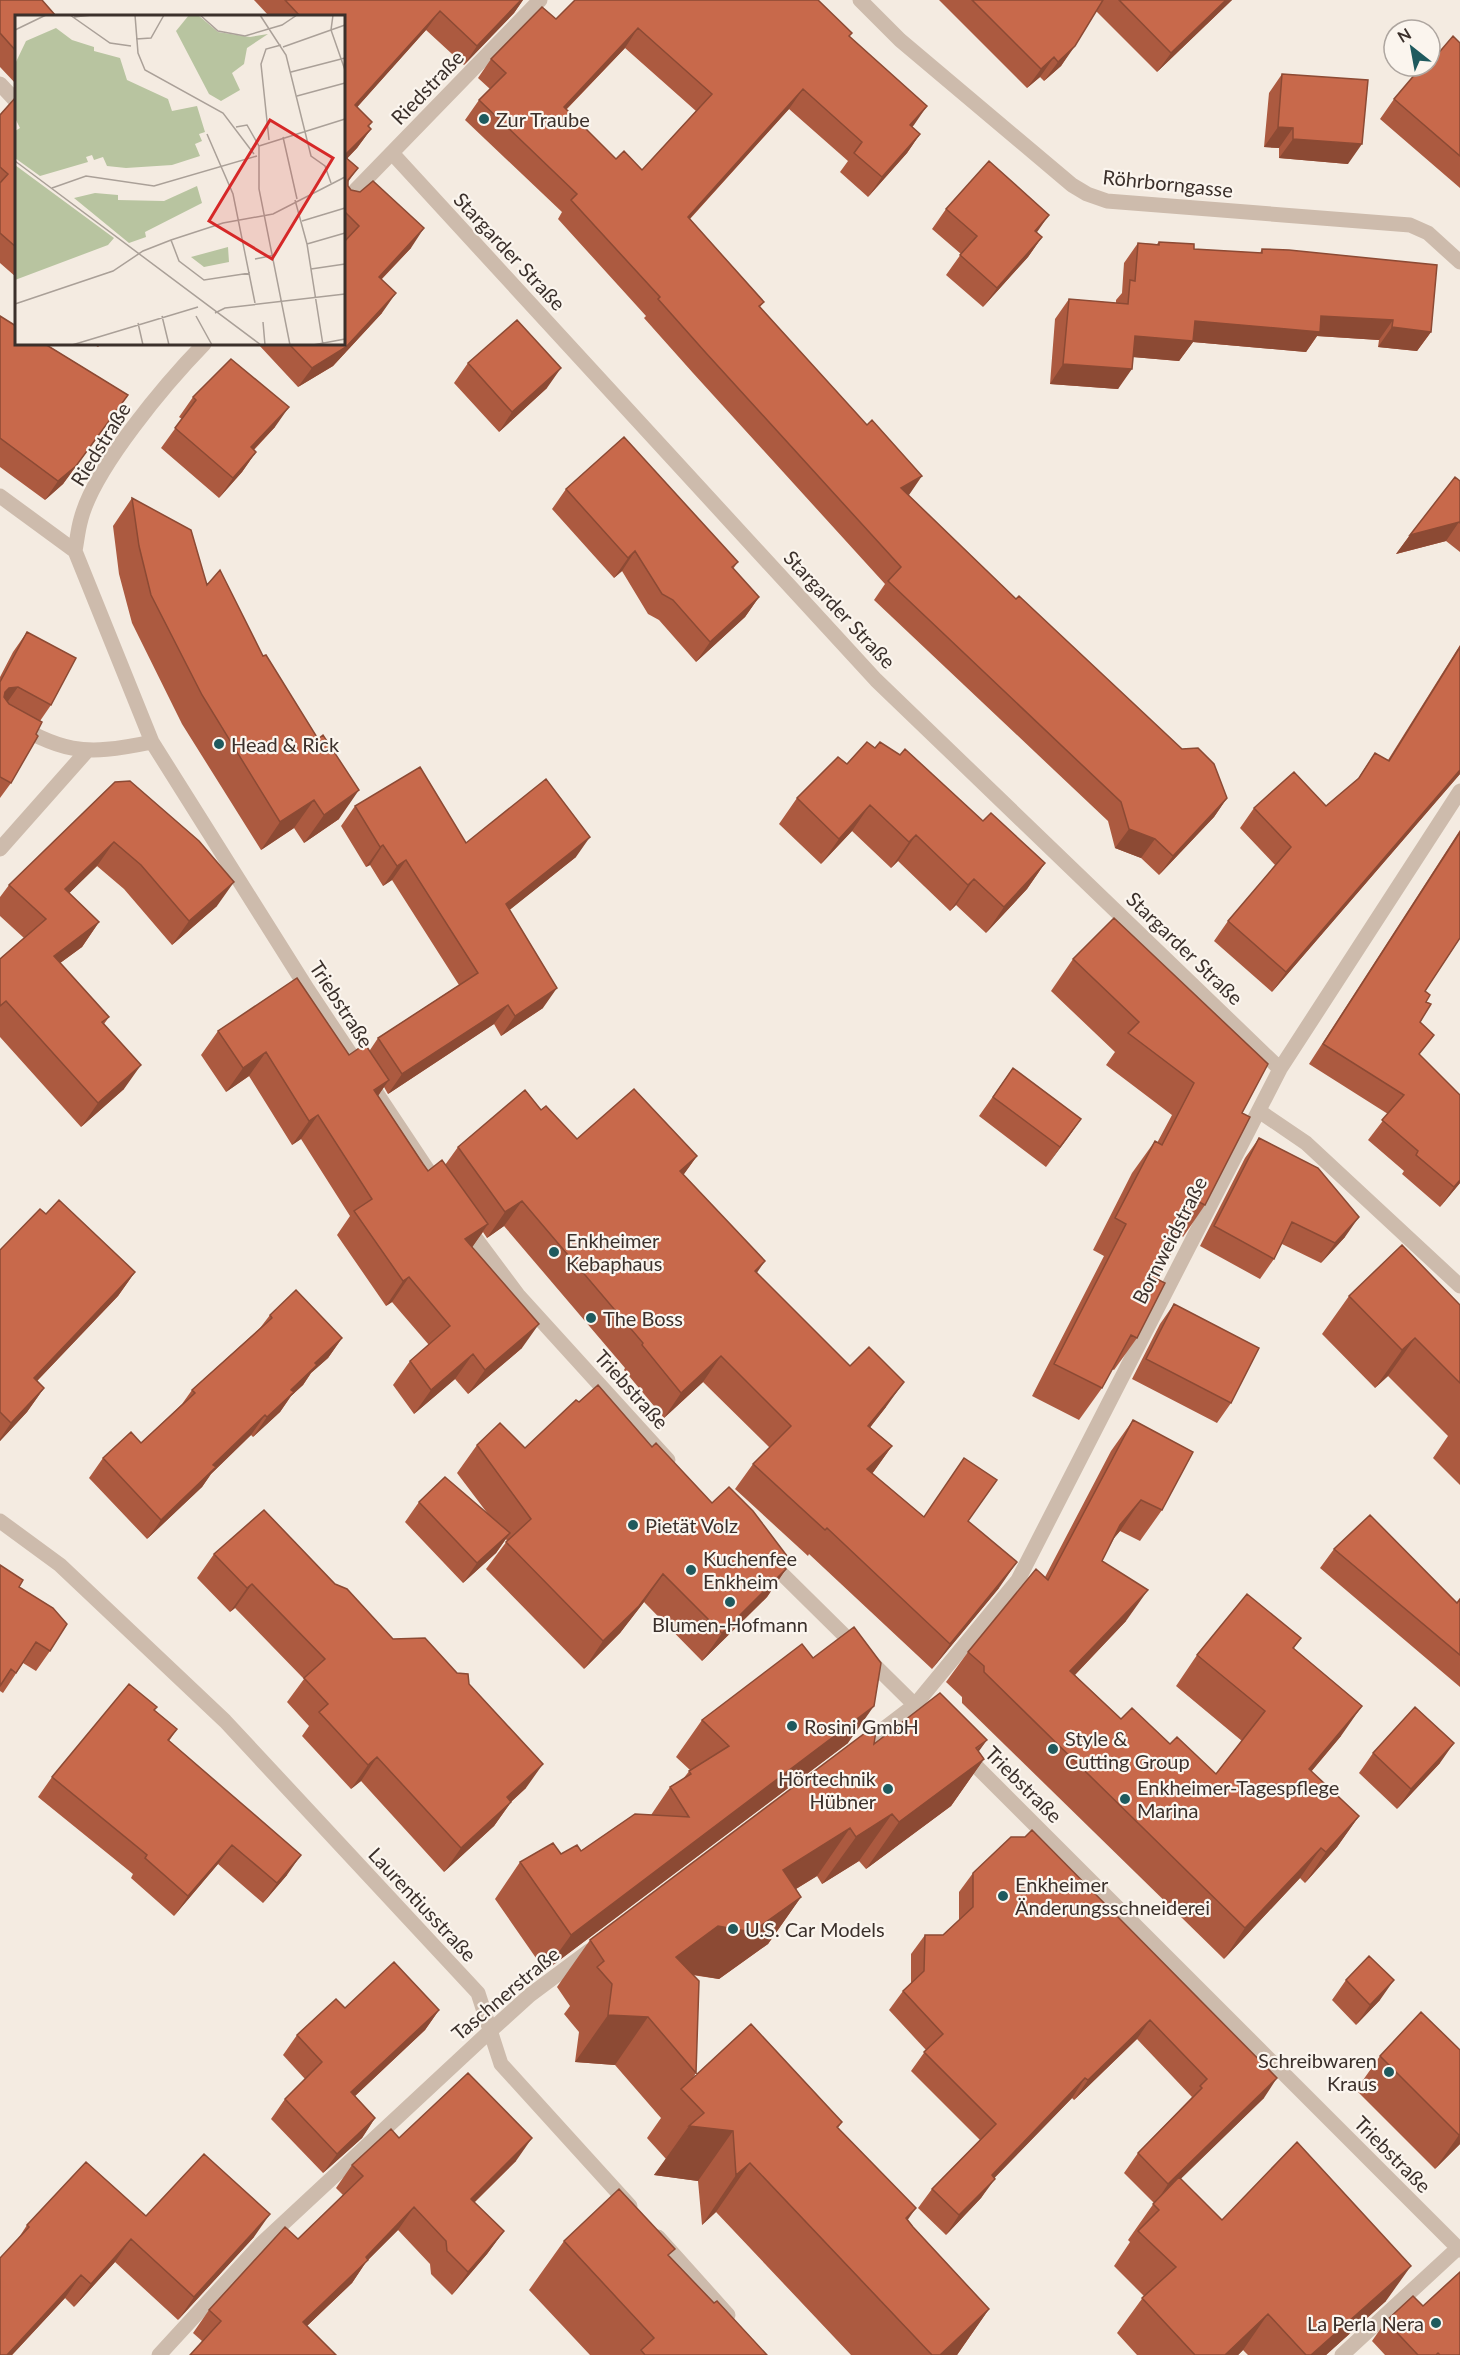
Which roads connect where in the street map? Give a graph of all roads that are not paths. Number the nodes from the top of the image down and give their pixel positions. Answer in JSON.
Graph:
{"nodes":[{"id":1,"x":540,"y":0,"type":"edge"},
{"id":2,"x":860,"y":0,"type":"edge"},
{"id":3,"x":0,"y":84,"type":"edge"},
{"id":4,"x":15,"y":100,"type":"edge"},
{"id":5,"x":392,"y":153,"type":"junction"},
{"id":6,"x":345,"y":201,"type":"edge"},
{"id":7,"x":1460,"y":261,"type":"edge"},
{"id":8,"x":200,"y":345,"type":"edge"},
{"id":9,"x":0,"y":496,"type":"edge"},
{"id":10,"x":75,"y":551,"type":"junction"},
{"id":11,"x":0,"y":716,"type":"edge"},
{"id":12,"x":152,"y":742,"type":"junction"},
{"id":13,"x":86,"y":752,"type":"junction"},
{"id":14,"x":1460,"y":791,"type":"edge"},
{"id":15,"x":0,"y":849,"type":"edge"},
{"id":16,"x":1280,"y":1069,"type":"junction"},
{"id":17,"x":1259,"y":1111,"type":"junction"},
{"id":18,"x":1460,"y":1286,"type":"edge"},
{"id":19,"x":682,"y":1474,"type":"edge"},
{"id":20,"x":0,"y":1521,"type":"edge"},
{"id":21,"x":757,"y":1548,"type":"edge"},
{"id":22,"x":915,"y":1705,"type":"junction"},
{"id":23,"x":850,"y":1755,"type":"edge"},
{"id":24,"x":605,"y":1939,"type":"edge"},
{"id":25,"x":489,"y":2032,"type":"junction"},
{"id":26,"x":1459,"y":2249,"type":"edge"},
{"id":27,"x":740,"y":2329,"type":"edge"},
{"id":28,"x":159,"y":2355,"type":"edge"},
{"id":29,"x":1342,"y":2355,"type":"edge"}],
"edges":[{"from":1,"to":5,"type":"street","name":"Riedstraße"},
{"from":2,"to":7,"type":"street","name":"Röhrborngasse"},
{"from":3,"to":4,"type":"street"},
{"from":5,"to":6,"type":"street","name":"Riedstraße"},
{"from":5,"to":16,"type":"street","name":"Stargarder Straße"},
{"from":8,"to":10,"type":"street","name":"Riedstraße"},
{"from":9,"to":10,"type":"street"},
{"from":10,"to":12,"type":"street","name":"Triebstraße"},
{"from":11,"to":13,"type":"street"},
{"from":12,"to":13,"type":"street"},
{"from":12,"to":19,"type":"street","name":"Triebstraße"},
{"from":13,"to":15,"type":"street"},
{"from":14,"to":16,"type":"street","name":"Bornweidstraße"},
{"from":16,"to":17,"type":"street","name":"Bornweidstraße"},
{"from":17,"to":18,"type":"street"},
{"from":17,"to":22,"type":"street","name":"Bornweidstraße"},
{"from":20,"to":25,"type":"street","name":"Laurentiusstraße"},
{"from":21,"to":22,"type":"street","name":"Triebstraße"},
{"from":22,"to":23,"type":"street"},
{"from":22,"to":26,"type":"street","name":"Triebstraße"},
{"from":24,"to":25,"type":"street","name":"Taschnerstraße"},
{"from":25,"to":27,"type":"street","name":"Laurentiusstraße"},
{"from":25,"to":28,"type":"street","name":"Taschnerstraße"},
{"from":26,"to":29,"type":"street"}]}
